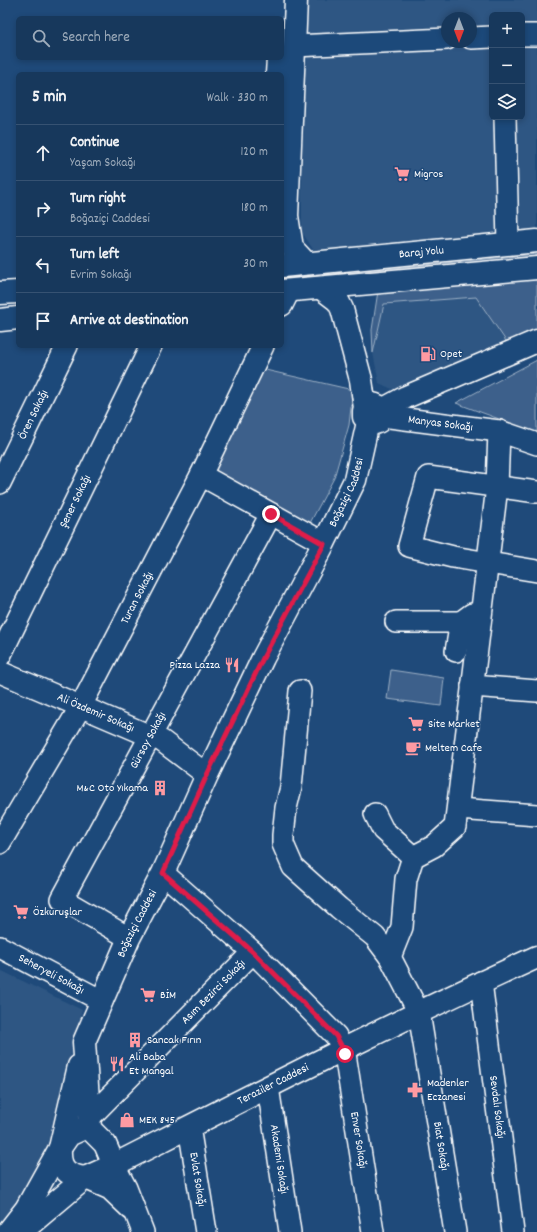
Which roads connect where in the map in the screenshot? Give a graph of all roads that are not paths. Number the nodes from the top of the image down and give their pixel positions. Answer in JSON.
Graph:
{"nodes":[{"id":1,"x":282,"y":0,"type":"edge"},
{"id":2,"x":296,"y":0,"type":"edge"},
{"id":3,"x":280,"y":16,"type":"edge"},
{"id":4,"x":537,"y":34,"type":"edge"},
{"id":5,"x":525,"y":35,"type":"edge"},
{"id":6,"x":489,"y":37,"type":"edge"},
{"id":7,"x":477,"y":38,"type":"edge"},
{"id":8,"x":441,"y":39,"type":"edge"},
{"id":9,"x":286,"y":52,"type":"edge"},
{"id":10,"x":283,"y":60,"type":"edge"},
{"id":11,"x":278,"y":72,"type":"edge"},
{"id":12,"x":505,"y":120,"type":"edge"},
{"id":13,"x":537,"y":241,"type":"edge"},
{"id":14,"x":508,"y":244,"type":"junction"},
{"id":15,"x":306,"y":264,"type":"junction"},
{"id":16,"x":284,"y":266,"type":"edge"},
{"id":17,"x":537,"y":268,"type":"edge"},
{"id":18,"x":321,"y":288,"type":"junction"},
{"id":19,"x":16,"y":292,"type":"edge"},
{"id":20,"x":0,"y":294,"type":"edge"},
{"id":21,"x":284,"y":296,"type":"edge"},
{"id":22,"x":16,"y":318,"type":"edge"},
{"id":23,"x":0,"y":320,"type":"edge"},
{"id":24,"x":537,"y":341,"type":"edge"},
{"id":25,"x":66,"y":348,"type":"edge"},
{"id":26,"x":150,"y":348,"type":"edge"},
{"id":27,"x":262,"y":348,"type":"edge"},
{"id":28,"x":374,"y":414,"type":"junction"},
{"id":29,"x":499,"y":431,"type":"junction"},
{"id":30,"x":537,"y":444,"type":"edge"},
{"id":31,"x":201,"y":475,"type":"junction"},
{"id":32,"x":0,"y":483,"type":"edge"},
{"id":33,"x":497,"y":487,"type":"junction"},
{"id":34,"x":537,"y":492,"type":"edge"},
{"id":35,"x":271,"y":514,"type":"junction"},
{"id":36,"x":324,"y":544,"type":"junction"},
{"id":37,"x":488,"y":562,"type":"junction"},
{"id":38,"x":537,"y":571,"type":"edge"},
{"id":39,"x":481,"y":609,"type":"junction"},
{"id":40,"x":396,"y":622,"type":"dead end"},
{"id":41,"x":461,"y":622,"type":"junction"},
{"id":42,"x":456,"y":651,"type":"dead end"},
{"id":43,"x":0,"y":656,"type":"edge"},
{"id":44,"x":0,"y":672,"type":"edge"},
{"id":45,"x":472,"y":686,"type":"junction"},
{"id":46,"x":300,"y":691,"type":"dead end"},
{"id":47,"x":537,"y":691,"type":"edge"},
{"id":48,"x":81,"y":706,"type":"junction"},
{"id":49,"x":150,"y":736,"type":"junction"},
{"id":50,"x":207,"y":775,"type":"junction"},
{"id":51,"x":458,"y":809,"type":"junction"},
{"id":52,"x":375,"y":814,"type":"dead end"},
{"id":53,"x":537,"y":815,"type":"edge"},
{"id":54,"x":0,"y":843,"type":"edge"},
{"id":55,"x":413,"y":857,"type":"junction"},
{"id":56,"x":163,"y":873,"type":"junction"},
{"id":57,"x":128,"y":938,"type":"junction"},
{"id":58,"x":0,"y":947,"type":"edge"},
{"id":59,"x":253,"y":952,"type":"junction"},
{"id":60,"x":390,"y":957,"type":"junction"},
{"id":61,"x":537,"y":957,"type":"edge"},
{"id":62,"x":481,"y":982,"type":"junction"},
{"id":63,"x":102,"y":1001,"type":"junction"},
{"id":64,"x":418,"y":1013,"type":"junction"},
{"id":65,"x":84,"y":1042,"type":"junction"},
{"id":66,"x":343,"y":1049,"type":"junction"},
{"id":67,"x":268,"y":1087,"type":"junction"},
{"id":68,"x":89,"y":1124,"type":"junction"},
{"id":69,"x":190,"y":1126,"type":"junction"},
{"id":70,"x":60,"y":1148,"type":"junction"},
{"id":71,"x":114,"y":1165,"type":"junction"},
{"id":72,"x":85,"y":1178,"type":"junction"},
{"id":73,"x":140,"y":1223,"type":"edge"},
{"id":74,"x":8,"y":1232,"type":"edge"},
{"id":75,"x":22,"y":1232,"type":"edge"},
{"id":76,"x":206,"y":1232,"type":"edge"},
{"id":77,"x":290,"y":1232,"type":"edge"},
{"id":78,"x":373,"y":1232,"type":"edge"},
{"id":79,"x":455,"y":1232,"type":"edge"},
{"id":80,"x":513,"y":1232,"type":"edge"}],
"edges":[{"from":1,"to":3,"type":"main road"},
{"from":2,"to":9,"type":"main road"},
{"from":4,"to":5,"type":"street"},
{"from":6,"to":7,"type":"street"},
{"from":8,"to":9,"type":"street"},
{"from":9,"to":15,"type":"main road"},
{"from":10,"to":11,"type":"main road"},
{"from":12,"to":14,"type":"street"},
{"from":13,"to":14,"type":"main road","name":"Baraj Yolu"},
{"from":14,"to":15,"type":"main road","name":"Baraj Yolu"},
{"from":15,"to":16,"type":"main road","name":"Baraj Yolu"},
{"from":17,"to":18,"type":"main road"},
{"from":18,"to":21,"type":"main road"},
{"from":18,"to":28,"type":"main road"},
{"from":19,"to":20,"type":"main road"},
{"from":22,"to":23,"type":"main road"},
{"from":24,"to":28,"type":"main road"},
{"from":25,"to":32,"type":"street","name":"Ören Sokağı"},
{"from":26,"to":43,"type":"street","name":"Şener Sokağı"},
{"from":27,"to":31,"type":"street","name":"Turan Sokağı"},
{"from":28,"to":29,"type":"street","name":"Manyas Sokağı"},
{"from":28,"to":36,"type":"main road","name":"Boğaziçi Caddesi"},
{"from":29,"to":30,"type":"street","name":"Manyas Sokağı"},
{"from":29,"to":33,"type":"street"},
{"from":31,"to":35,"type":"street"},
{"from":31,"to":48,"type":"street","name":"Turan Sokağı"},
{"from":33,"to":34,"type":"street"},
{"from":33,"to":37,"type":"street"},
{"from":33,"to":37,"type":"street"},
{"from":35,"to":36,"type":"street"},
{"from":35,"to":49,"type":"street","name":"Gürsoy Sokağı"},
{"from":36,"to":50,"type":"main road","name":"Boğaziçi Caddesi"},
{"from":37,"to":38,"type":"street"},
{"from":37,"to":39,"type":"street"},
{"from":39,"to":41,"type":"street"},
{"from":39,"to":45,"type":"street"},
{"from":40,"to":41,"type":"street"},
{"from":41,"to":42,"type":"street"},
{"from":44,"to":48,"type":"street","name":"Ali Özdemir Sokağı"},
{"from":45,"to":47,"type":"street"},
{"from":45,"to":51,"type":"street"},
{"from":46,"to":60,"type":"street","name":"Biat Sokağı"},
{"from":48,"to":49,"type":"street","name":"Ali Özdemir Sokağı"},
{"from":48,"to":54,"type":"street","name":"Turan Sokağı"},
{"from":49,"to":50,"type":"street","name":"Ali Özdemir Sokağı"},
{"from":49,"to":57,"type":"street","name":"Gürsoy Sokağı"},
{"from":50,"to":56,"type":"main road","name":"Boğaziçi Caddesi"},
{"from":51,"to":53,"type":"street"},
{"from":51,"to":55,"type":"street"},
{"from":52,"to":55,"type":"street"},
{"from":55,"to":60,"type":"street"},
{"from":56,"to":57,"type":"main road","name":"Boğaziçi Caddesi"},
{"from":56,"to":59,"type":"street"},
{"from":57,"to":63,"type":"main road","name":"Boğaziçi Caddesi"},
{"from":58,"to":63,"type":"street","name":"Seheryeli Sokağı"},
{"from":59,"to":66,"type":"street"},
{"from":59,"to":68,"type":"street","name":"Asım Bezirci Sokağı"},
{"from":60,"to":64,"type":"street","name":"Biat Sokağı"},
{"from":61,"to":62,"type":"main road","name":"Teraziler Caddesi"},
{"from":62,"to":64,"type":"main road","name":"Teraziler Caddesi"},
{"from":62,"to":80,"type":"street","name":"Sevdalı Sokağı"},
{"from":63,"to":65,"type":"main road","name":"Boğaziçi Caddesi"},
{"from":64,"to":66,"type":"main road","name":"Teraziler Caddesi"},
{"from":64,"to":79,"type":"street","name":"Biat Sokağı"},
{"from":65,"to":68,"type":"main road","name":"Boğaziçi Caddesi"},
{"from":65,"to":70,"type":"main road"},
{"from":66,"to":67,"type":"main road","name":"Teraziler Caddesi"},
{"from":66,"to":78,"type":"street","name":"Enver Sokağı"},
{"from":67,"to":69,"type":"main road","name":"Teraziler Caddesi"},
{"from":67,"to":77,"type":"street","name":"Akademi Sokağı"},
{"from":68,"to":70,"type":"main road"},
{"from":68,"to":71,"type":"main road"},
{"from":69,"to":71,"type":"main road","name":"Teraziler Caddesi"},
{"from":69,"to":76,"type":"street","name":"Evlat Sokağı"},
{"from":70,"to":72,"type":"main road"},
{"from":70,"to":74,"type":"main road"},
{"from":71,"to":72,"type":"main road","name":"Teraziler Caddesi"},
{"from":71,"to":73,"type":"street"},
{"from":72,"to":73,"type":"street"},
{"from":72,"to":75,"type":"main road","name":"Teraziler Caddesi"}]}
